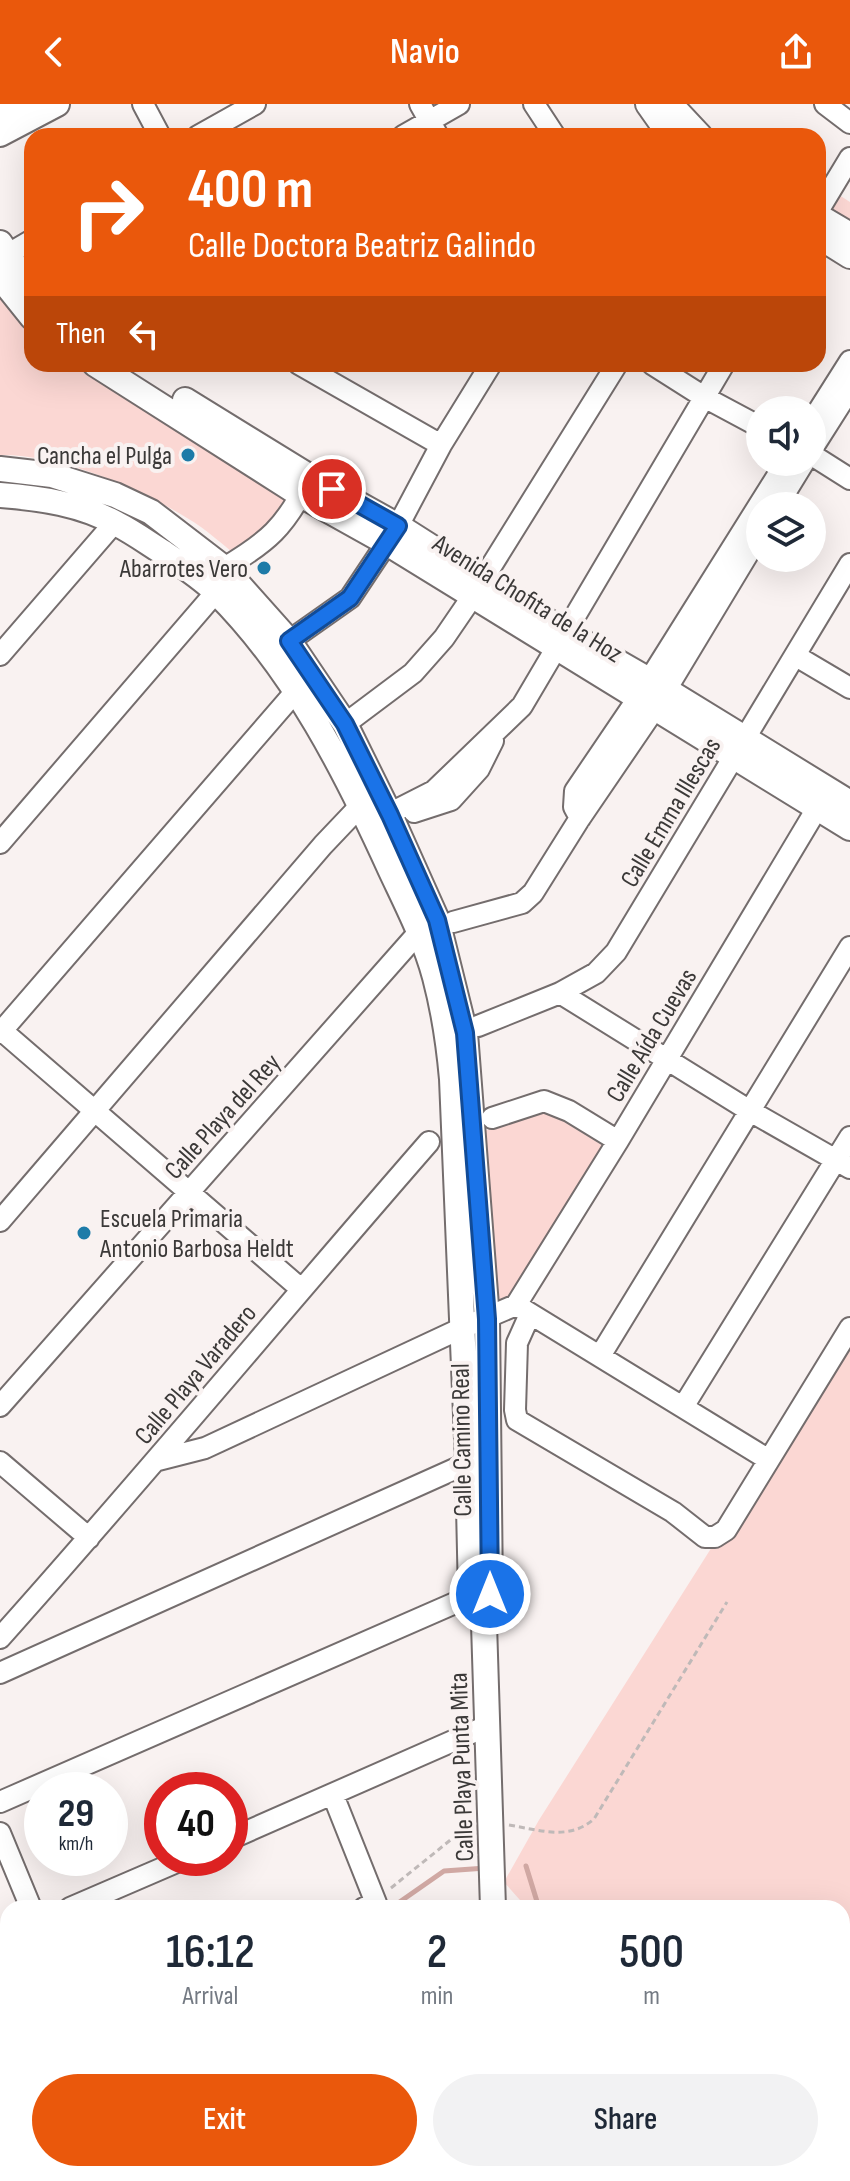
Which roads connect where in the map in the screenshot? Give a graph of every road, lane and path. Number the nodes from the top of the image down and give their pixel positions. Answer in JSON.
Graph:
{"nodes":[{"id":1,"x":21,"y":104,"type":"edge"},
{"id":2,"x":57,"y":104,"type":"edge"},
{"id":3,"x":143,"y":104,"type":"edge"},
{"id":4,"x":255,"y":104,"type":"edge"},
{"id":5,"x":459,"y":104,"type":"edge"},
{"id":6,"x":534,"y":104,"type":"edge"},
{"id":7,"x":648,"y":104,"type":"edge"},
{"id":8,"x":670,"y":104,"type":"edge"},
{"id":9,"x":825,"y":104,"type":"edge"},
{"id":10,"x":0,"y":115,"type":"edge"},
{"id":11,"x":429,"y":120,"type":"edge"},
{"id":12,"x":850,"y":123,"type":"edge"},
{"id":13,"x":156,"y":128,"type":"edge"},
{"id":14,"x":212,"y":128,"type":"edge"},
{"id":15,"x":550,"y":128,"type":"edge"},
{"id":16,"x":667,"y":128,"type":"edge"},
{"id":17,"x":692,"y":128,"type":"edge"},
{"id":18,"x":0,"y":134,"type":"edge"},
{"id":19,"x":850,"y":158,"type":"edge"},
{"id":20,"x":826,"y":199,"type":"edge"},
{"id":21,"x":826,"y":218,"type":"edge"},
{"id":22,"x":850,"y":235,"type":"edge"},
{"id":23,"x":826,"y":241,"type":"edge"},
{"id":24,"x":24,"y":245,"type":"edge"},
{"id":25,"x":850,"y":256,"type":"edge"},
{"id":26,"x":2,"y":258,"type":"edge"},
{"id":27,"x":24,"y":282,"type":"edge"},
{"id":28,"x":24,"y":301,"type":"edge"},
{"id":29,"x":850,"y":361,"type":"edge"},
{"id":30,"x":111,"y":372,"type":"edge"},
{"id":31,"x":135,"y":372,"type":"edge"},
{"id":32,"x":313,"y":372,"type":"edge"},
{"id":33,"x":486,"y":372,"type":"edge"},
{"id":34,"x":612,"y":372,"type":"edge"},
{"id":35,"x":665,"y":372,"type":"edge"},
{"id":36,"x":719,"y":372,"type":"edge"},
{"id":37,"x":850,"y":389,"type":"edge"},
{"id":38,"x":704,"y":397,"type":"junction"},
{"id":39,"x":826,"y":399,"type":"edge"},
{"id":40,"x":184,"y":409,"type":"junction"},
{"id":41,"x":746,"y":420,"type":"edge"},
{"id":42,"x":826,"y":427,"type":"edge"},
{"id":43,"x":441,"y":445,"type":"junction"},
{"id":44,"x":826,"y":464,"type":"edge"},
{"id":45,"x":0,"y":469,"type":"edge"},
{"id":46,"x":778,"y":476,"type":"edge"},
{"id":47,"x":850,"y":479,"type":"edge"},
{"id":48,"x":305,"y":486,"type":"junction"},
{"id":49,"x":0,"y":495,"type":"edge"},
{"id":50,"x":115,"y":522,"type":"junction"},
{"id":51,"x":392,"y":535,"type":"junction"},
{"id":52,"x":746,"y":555,"type":"edge"},
{"id":53,"x":850,"y":564,"type":"edge"},
{"id":54,"x":224,"y":568,"type":"junction"},
{"id":55,"x":477,"y":588,"type":"junction"},
{"id":56,"x":216,"y":592,"type":"junction"},
{"id":57,"x":561,"y":640,"type":"junction"},
{"id":58,"x":289,"y":641,"type":"junction"},
{"id":59,"x":0,"y":655,"type":"edge"},
{"id":60,"x":796,"y":656,"type":"junction"},
{"id":61,"x":850,"y":688,"type":"edge"},
{"id":62,"x":296,"y":691,"type":"junction"},
{"id":63,"x":652,"y":694,"type":"junction"},
{"id":64,"x":345,"y":724,"type":"junction"},
{"id":65,"x":740,"y":748,"type":"junction"},
{"id":66,"x":823,"y":799,"type":"junction"},
{"id":67,"x":850,"y":803,"type":"edge"},
{"id":68,"x":376,"y":810,"type":"junction"},
{"id":69,"x":850,"y":828,"type":"edge"},
{"id":70,"x":0,"y":843,"type":"edge"},
{"id":71,"x":453,"y":922,"type":"dead end"},
{"id":72,"x":419,"y":932,"type":"junction"},
{"id":73,"x":850,"y":947,"type":"edge"},
{"id":74,"x":560,"y":993,"type":"junction"},
{"id":75,"x":478,"y":1026,"type":"dead end"},
{"id":76,"x":1,"y":1031,"type":"edge"},
{"id":77,"x":667,"y":1059,"type":"junction"},
{"id":78,"x":750,"y":1111,"type":"junction"},
{"id":79,"x":94,"y":1112,"type":"junction"},
{"id":80,"x":492,"y":1118,"type":"dead end"},
{"id":81,"x":850,"y":1137,"type":"edge"},
{"id":82,"x":618,"y":1141,"type":"junction"},
{"id":83,"x":429,"y":1142,"type":"dead end"},
{"id":84,"x":843,"y":1164,"type":"edge"},
{"id":85,"x":188,"y":1192,"type":"junction"},
{"id":86,"x":0,"y":1221,"type":"edge"},
{"id":87,"x":301,"y":1289,"type":"junction"},
{"id":88,"x":523,"y":1310,"type":"junction"},
{"id":89,"x":487,"y":1319,"type":"junction"},
{"id":90,"x":462,"y":1328,"type":"junction"},
{"id":91,"x":850,"y":1328,"type":"edge"},
{"id":92,"x":600,"y":1356,"type":"junction"},
{"id":93,"x":0,"y":1406,"type":"edge"},
{"id":94,"x":683,"y":1407,"type":"junction"},
{"id":95,"x":158,"y":1460,"type":"junction"},
{"id":96,"x":769,"y":1460,"type":"junction"},
{"id":97,"x":0,"y":1462,"type":"edge"},
{"id":98,"x":479,"y":1462,"type":"junction"},
{"id":99,"x":89,"y":1538,"type":"junction"},
{"id":100,"x":480,"y":1595,"type":"junction"},
{"id":101,"x":727,"y":1602,"type":"dead end"},
{"id":102,"x":484,"y":1624,"type":"joint"},
{"id":103,"x":0,"y":1638,"type":"edge"},
{"id":104,"x":0,"y":1673,"type":"edge"},
{"id":105,"x":487,"y":1726,"type":"junction"},
{"id":106,"x":333,"y":1795,"type":"junction"},
{"id":107,"x":0,"y":1802,"type":"edge"},
{"id":108,"x":484,"y":1820,"type":"junction"},
{"id":109,"x":248,"y":1831,"type":"edge"},
{"id":110,"x":0,"y":1833,"type":"edge"},
{"id":111,"x":144,"y":1876,"type":"edge"},
{"id":112,"x":28,"y":1900,"type":"edge"},
{"id":113,"x":89,"y":1900,"type":"edge"},
{"id":114,"x":368,"y":1900,"type":"edge"},
{"id":115,"x":376,"y":1900,"type":"edge"},
{"id":116,"x":492,"y":1900,"type":"edge"}],
"edges":[{"from":1,"to":10,"type":"street"},
{"from":2,"to":18,"type":"street"},
{"from":3,"to":13,"type":"street"},
{"from":4,"to":14,"type":"street"},
{"from":5,"to":11,"type":"street"},
{"from":6,"to":15,"type":"street"},
{"from":7,"to":16,"type":"street"},
{"from":8,"to":17,"type":"street"},
{"from":9,"to":12,"type":"street"},
{"from":19,"to":20,"type":"street"},
{"from":21,"to":22,"type":"street"},
{"from":23,"to":25,"type":"street"},
{"from":24,"to":26,"type":"street"},
{"from":26,"to":27,"type":"street"},
{"from":26,"to":28,"type":"street"},
{"from":29,"to":39,"type":"street"},
{"from":30,"to":40,"type":"street","name":"Avenida Chofita de la Hoz"},
{"from":31,"to":40,"type":"street","name":"Avenida Chofita de la Hoz"},
{"from":32,"to":43,"type":"street"},
{"from":33,"to":43,"type":"street"},
{"from":34,"to":55,"type":"street"},
{"from":35,"to":38,"type":"street"},
{"from":36,"to":38,"type":"street"},
{"from":37,"to":42,"type":"street"},
{"from":38,"to":41,"type":"street"},
{"from":38,"to":57,"type":"street"},
{"from":40,"to":48,"type":"street","name":"Avenida Chofita de la Hoz"},
{"from":43,"to":51,"type":"street"},
{"from":44,"to":47,"type":"street"},
{"from":45,"to":54,"type":"street","name":"Calle Camino Real"},
{"from":46,"to":63,"type":"street"},
{"from":48,"to":51,"type":"street","name":"Avenida Chofita de la Hoz"},
{"from":48,"to":54,"type":"street"},
{"from":49,"to":50,"type":"street","name":"Calle Camino Real"},
{"from":50,"to":56,"type":"street","name":"Calle Camino Real"},
{"from":50,"to":59,"type":"street"},
{"from":51,"to":55,"type":"street","name":"Avenida Chofita de la Hoz"},
{"from":51,"to":58,"type":"street"},
{"from":52,"to":63,"type":"street"},
{"from":53,"to":60,"type":"street","name":"Calle Emma Illescas"},
{"from":54,"to":58,"type":"street","name":"Calle Camino Real"},
{"from":55,"to":57,"type":"street","name":"Avenida Chofita de la Hoz"},
{"from":55,"to":64,"type":"street"},
{"from":56,"to":62,"type":"street","name":"Calle Camino Real"},
{"from":56,"to":70,"type":"street"},
{"from":57,"to":63,"type":"street","name":"Avenida Chofita de la Hoz"},
{"from":57,"to":68,"type":"street"},
{"from":58,"to":64,"type":"street","name":"Calle Camino Real"},
{"from":60,"to":61,"type":"street"},
{"from":60,"to":65,"type":"street","name":"Calle Emma Illescas"},
{"from":62,"to":68,"type":"street","name":"Calle Camino Real"},
{"from":62,"to":76,"type":"street"},
{"from":63,"to":65,"type":"street","name":"Avenida Chofita de la Hoz"},
{"from":63,"to":71,"type":"street"},
{"from":64,"to":68,"type":"street","name":"Calle Camino Real"},
{"from":65,"to":66,"type":"street","name":"Avenida Chofita de la Hoz"},
{"from":65,"to":74,"type":"street","name":"Calle Emma Illescas"},
{"from":66,"to":67,"type":"street","name":"Avenida Chofita de la Hoz"},
{"from":66,"to":69,"type":"street","name":"Avenida Chofita de la Hoz"},
{"from":66,"to":77,"type":"street","name":"Calle Aída Cuevas"},
{"from":68,"to":72,"type":"street","name":"Calle Camino Real"},
{"from":68,"to":79,"type":"street"},
{"from":68,"to":89,"type":"street","name":"Calle Camino Real"},
{"from":72,"to":85,"type":"street","name":"Calle Playa del Rey"},
{"from":72,"to":90,"type":"street","name":"Calle Camino Real"},
{"from":73,"to":78,"type":"street"},
{"from":74,"to":75,"type":"street","name":"Calle Emma Illescas"},
{"from":74,"to":77,"type":"street"},
{"from":76,"to":79,"type":"street"},
{"from":77,"to":78,"type":"street"},
{"from":77,"to":82,"type":"street","name":"Calle Aída Cuevas"},
{"from":78,"to":84,"type":"street"},
{"from":78,"to":92,"type":"street"},
{"from":79,"to":85,"type":"street"},
{"from":79,"to":86,"type":"street"},
{"from":80,"to":82,"type":"street"},
{"from":81,"to":84,"type":"street"},
{"from":82,"to":88,"type":"street","name":"Calle Aída Cuevas"},
{"from":83,"to":87,"type":"street","name":"Calle Playa Varadero"},
{"from":84,"to":94,"type":"street"},
{"from":85,"to":87,"type":"street"},
{"from":85,"to":93,"type":"street","name":"Calle Playa del Rey"},
{"from":87,"to":95,"type":"street","name":"Calle Playa Varadero"},
{"from":88,"to":89,"type":"street"},
{"from":88,"to":92,"type":"street"},
{"from":88,"to":96,"type":"street","name":"Calle Aída Cuevas"},
{"from":89,"to":90,"type":"street"},
{"from":89,"to":98,"type":"street","name":"Calle Camino Real"},
{"from":90,"to":95,"type":"street"},
{"from":90,"to":98,"type":"street","name":"Calle Camino Real"},
{"from":91,"to":96,"type":"street"},
{"from":92,"to":94,"type":"street"},
{"from":94,"to":96,"type":"street"},
{"from":95,"to":99,"type":"street","name":"Calle Playa Varadero"},
{"from":97,"to":99,"type":"street"},
{"from":98,"to":100,"type":"street","name":"Calle Camino Real"},
{"from":98,"to":104,"type":"street"},
{"from":99,"to":103,"type":"street","name":"Calle Playa Varadero"},
{"from":100,"to":102,"type":"street","name":"Calle Camino Real"},
{"from":100,"to":107,"type":"street"},
{"from":101,"to":108,"type":"path"},
{"from":102,"to":105,"type":"street","name":"Calle Playa Punta Mita"},
{"from":105,"to":106,"type":"street"},
{"from":105,"to":108,"type":"street","name":"Calle Playa Punta Mita"},
{"from":106,"to":109,"type":"street"},
{"from":106,"to":114,"type":"street"},
{"from":108,"to":115,"type":"path"},
{"from":108,"to":116,"type":"street","name":"Calle Playa Punta Mita"},
{"from":110,"to":112,"type":"street"},
{"from":111,"to":113,"type":"street"}]}
